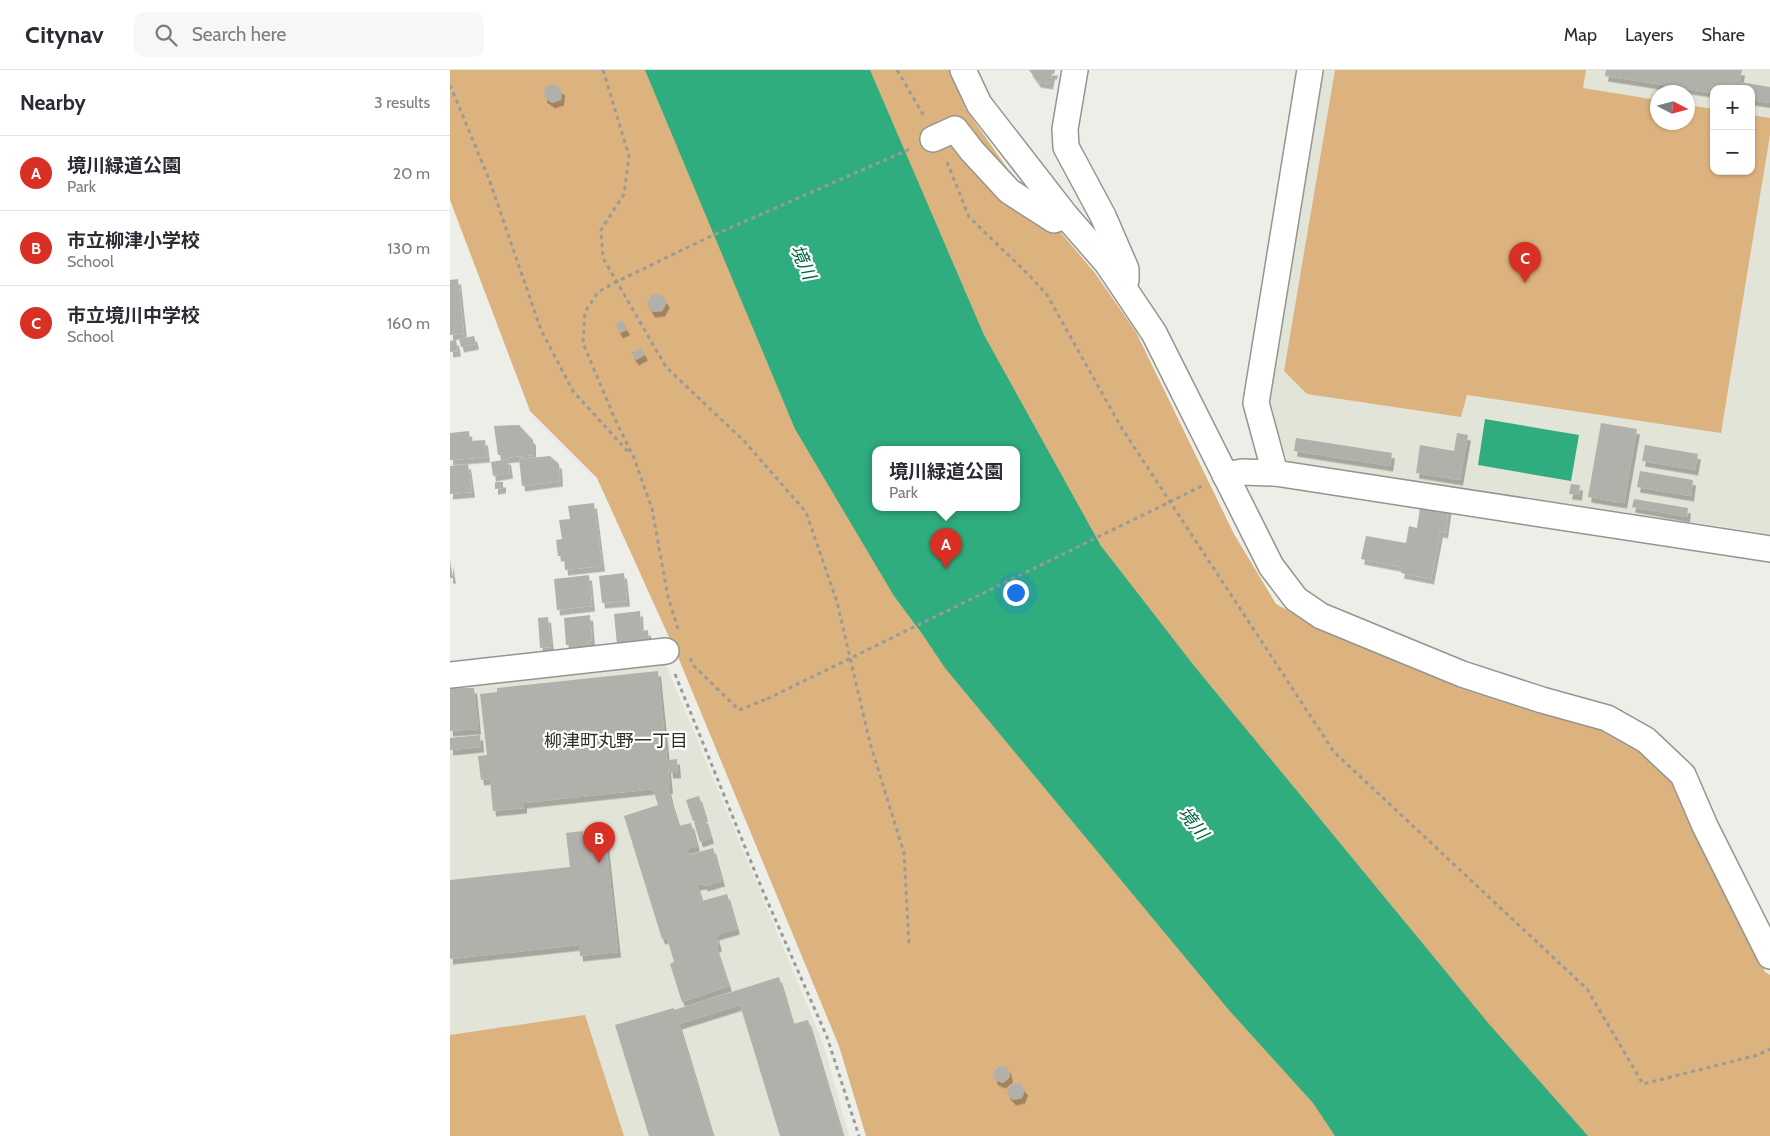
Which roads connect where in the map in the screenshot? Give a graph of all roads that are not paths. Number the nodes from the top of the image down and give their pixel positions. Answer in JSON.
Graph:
{"nodes":[{"id":1,"x":962,"y":70,"type":"edge"},
{"id":2,"x":1075,"y":70,"type":"edge"},
{"id":3,"x":1310,"y":70,"type":"edge"},
{"id":4,"x":935,"y":138,"type":"road end"},
{"id":5,"x":1066,"y":216,"type":"junction"},
{"id":6,"x":1125,"y":290,"type":"junction"},
{"id":7,"x":1275,"y":473,"type":"junction"},
{"id":8,"x":1225,"y":475,"type":"junction"},
{"id":9,"x":1770,"y":549,"type":"edge"},
{"id":10,"x":675,"y":649,"type":"road end"},
{"id":11,"x":450,"y":675,"type":"edge"},
{"id":12,"x":1770,"y":956,"type":"edge"}],
"edges":[{"from":1,"to":5,"type":"street"},
{"from":2,"to":6,"type":"street"},
{"from":3,"to":7,"type":"street"},
{"from":4,"to":5,"type":"street"},
{"from":5,"to":6,"type":"street"},
{"from":6,"to":8,"type":"street"},
{"from":7,"to":8,"type":"street"},
{"from":7,"to":9,"type":"street"},
{"from":8,"to":12,"type":"street"},
{"from":10,"to":11,"type":"street"}]}
